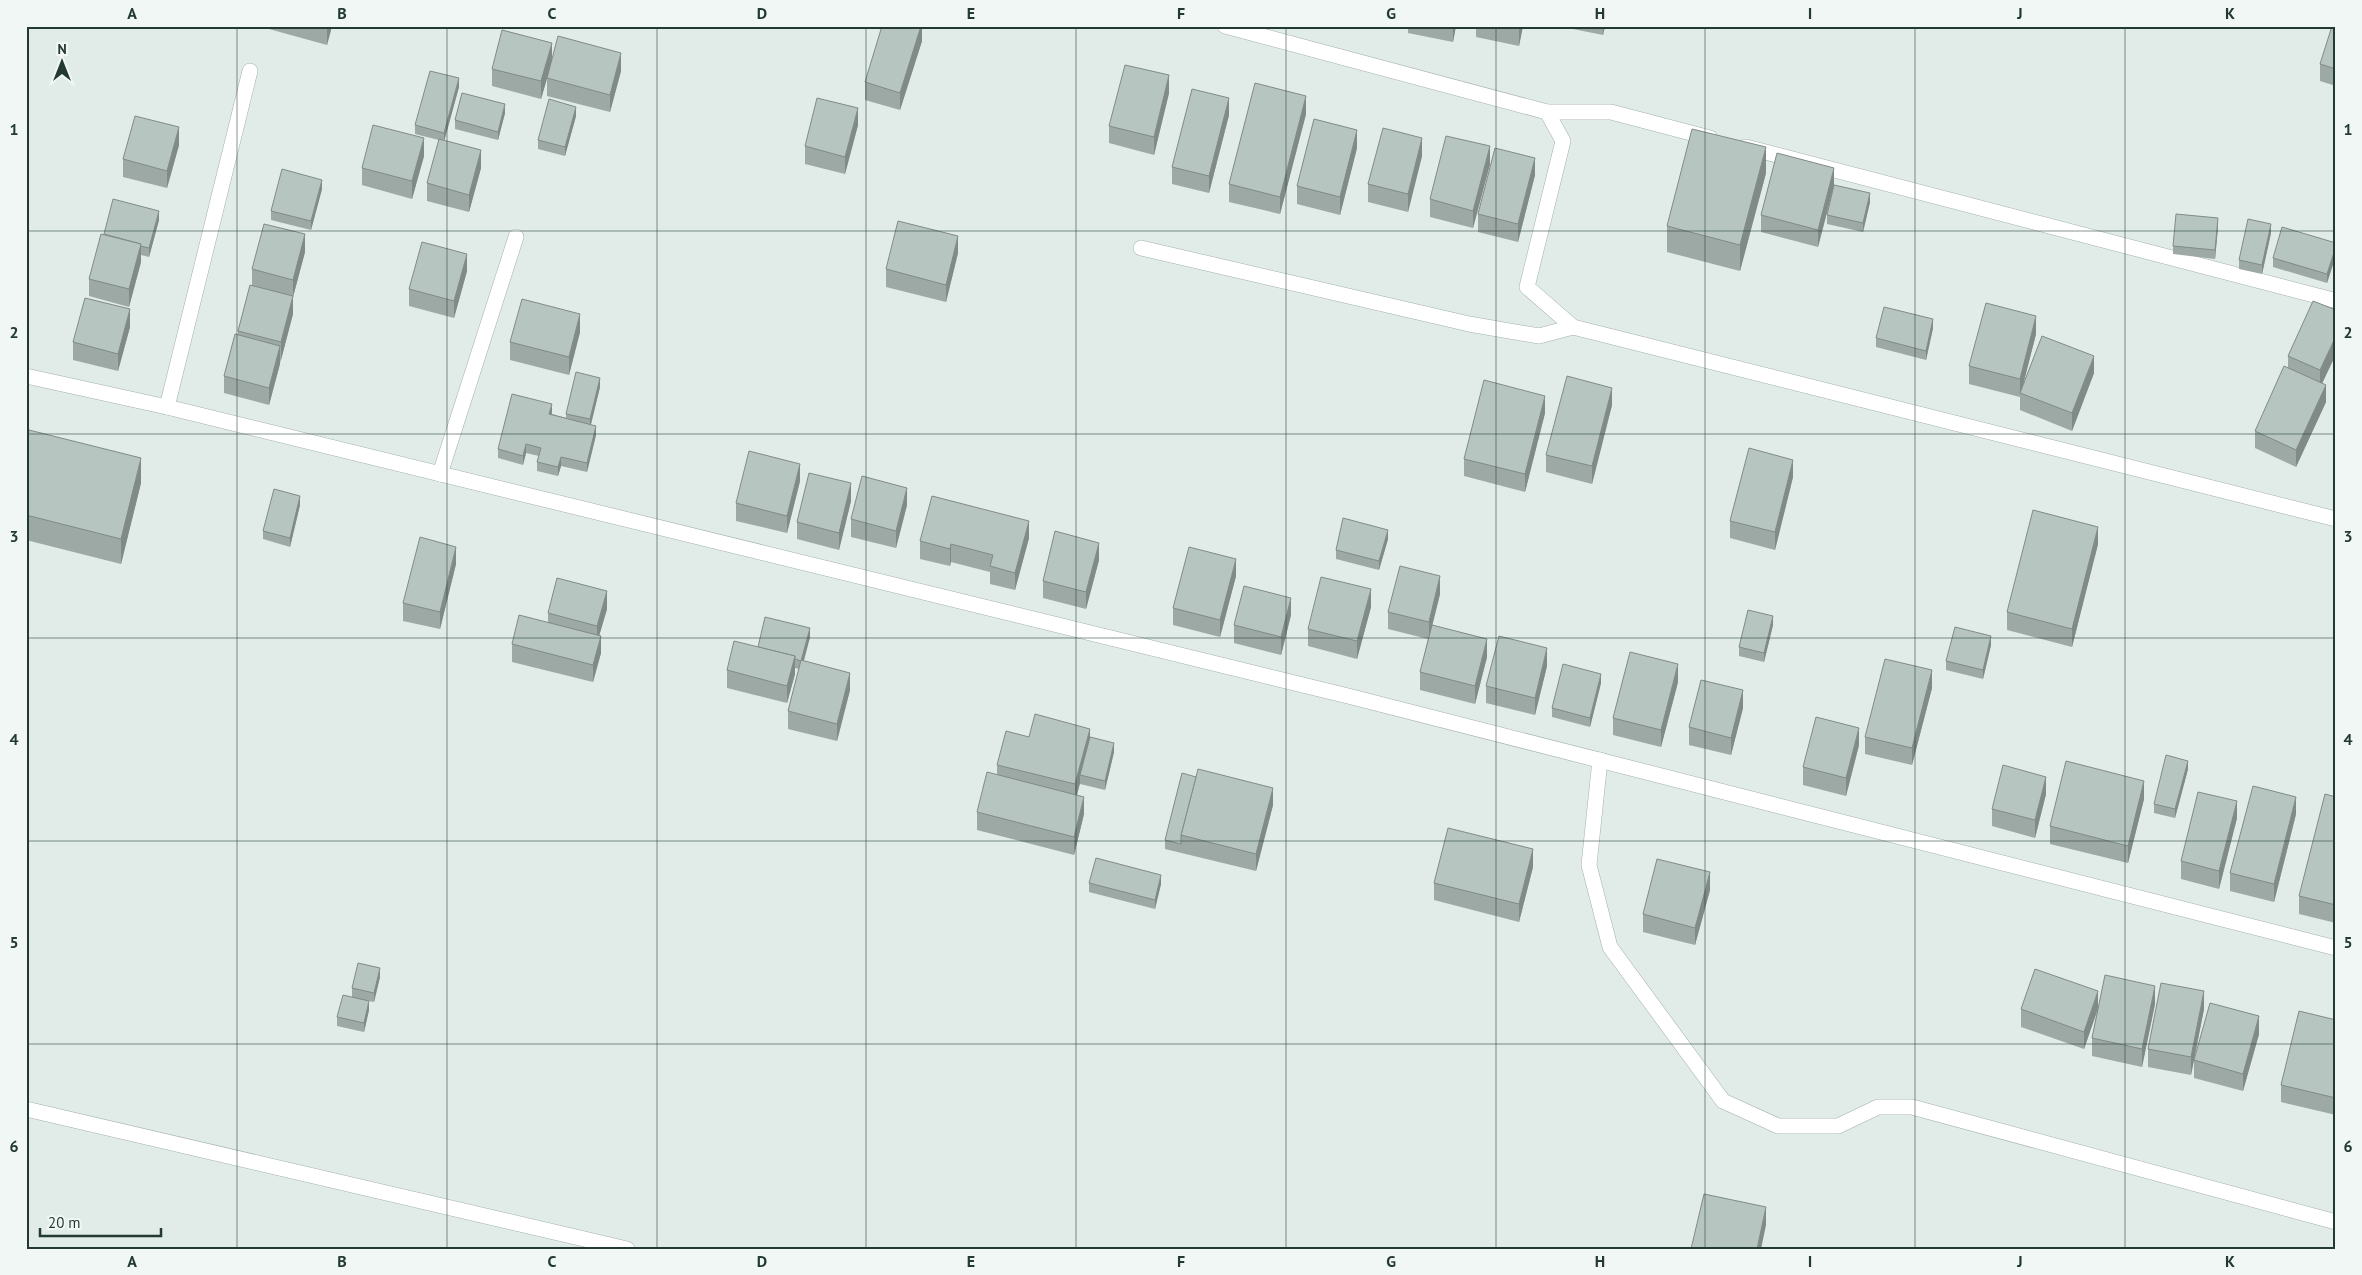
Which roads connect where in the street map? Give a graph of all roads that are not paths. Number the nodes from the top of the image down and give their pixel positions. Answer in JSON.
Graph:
{"nodes":[{"id":1,"x":1225,"y":26,"type":"edge"},
{"id":2,"x":250,"y":71,"type":"dead end"},
{"id":3,"x":1547,"y":112,"type":"junction"},
{"id":4,"x":516,"y":237,"type":"dead end"},
{"id":5,"x":1141,"y":248,"type":"dead end"},
{"id":6,"x":2333,"y":300,"type":"dead end"},
{"id":7,"x":1573,"y":327,"type":"junction"},
{"id":8,"x":26,"y":376,"type":"edge"},
{"id":9,"x":167,"y":407,"type":"junction"},
{"id":10,"x":440,"y":474,"type":"junction"},
{"id":11,"x":2336,"y":519,"type":"edge"},
{"id":12,"x":1600,"y":760,"type":"junction"},
{"id":13,"x":2336,"y":948,"type":"edge"},
{"id":14,"x":26,"y":1109,"type":"edge"},
{"id":15,"x":2336,"y":1222,"type":"edge"},
{"id":16,"x":627,"y":1249,"type":"edge"}],
"edges":[{"from":1,"to":3,"type":"street"},
{"from":2,"to":9,"type":"street"},
{"from":3,"to":6,"type":"street"},
{"from":3,"to":7,"type":"street"},
{"from":4,"to":10,"type":"street"},
{"from":5,"to":7,"type":"street"},
{"from":7,"to":11,"type":"street"},
{"from":8,"to":9,"type":"street"},
{"from":9,"to":10,"type":"street"},
{"from":10,"to":12,"type":"street"},
{"from":12,"to":13,"type":"street"},
{"from":12,"to":15,"type":"street"},
{"from":14,"to":16,"type":"street"}]}
